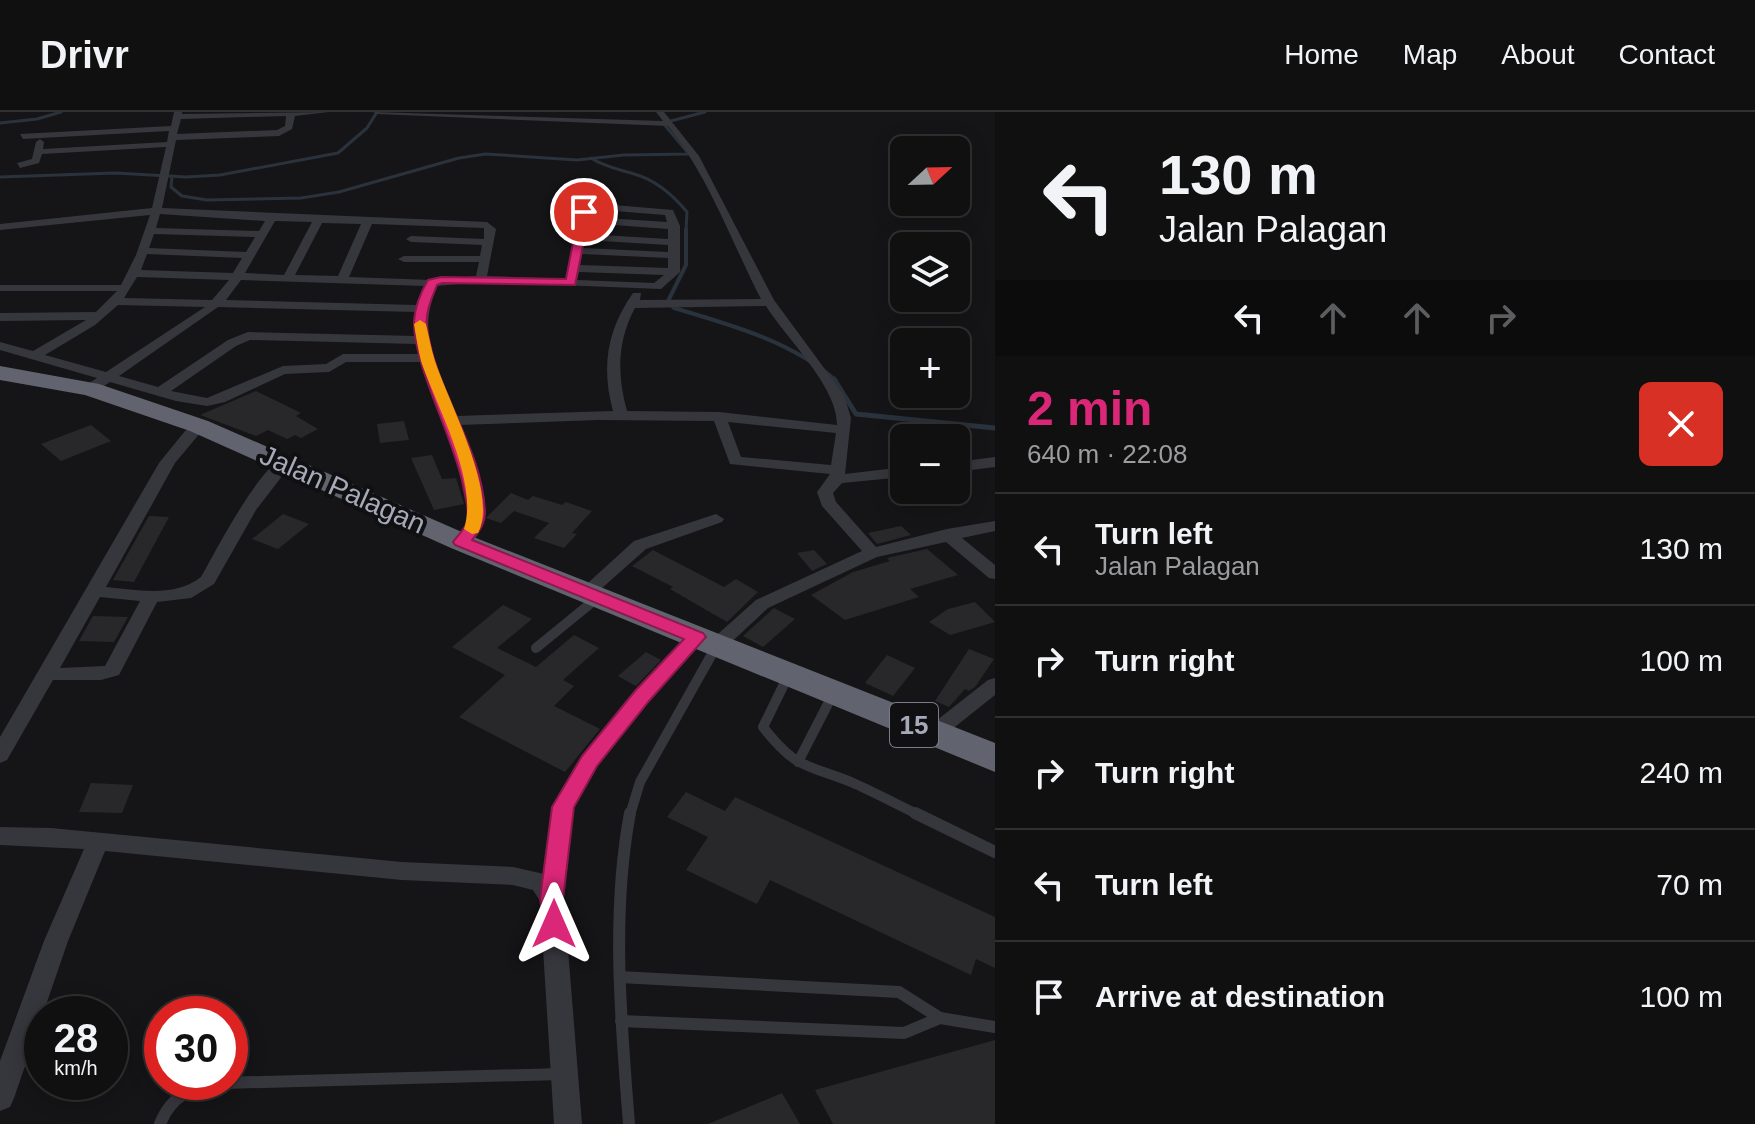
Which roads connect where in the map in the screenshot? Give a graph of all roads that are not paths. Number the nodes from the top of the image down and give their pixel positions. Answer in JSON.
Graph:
{"nodes":[{"id":1,"x":325,"y":112,"type":"edge"},
{"id":2,"x":377,"y":112,"type":"edge"},
{"id":3,"x":383,"y":112,"type":"edge"},
{"id":4,"x":291,"y":113,"type":"edge"},
{"id":5,"x":178,"y":115,"type":"edge"},
{"id":6,"x":664,"y":121,"type":"edge"},
{"id":7,"x":41,"y":135,"type":"junction"},
{"id":8,"x":23,"y":136,"type":"dead end"},
{"id":9,"x":172,"y":137,"type":"junction"},
{"id":10,"x":38,"y":152,"type":"junction"},
{"id":11,"x":20,"y":165,"type":"dead end"},
{"id":12,"x":156,"y":211,"type":"junction"},
{"id":13,"x":272,"y":218,"type":"junction"},
{"id":14,"x":318,"y":220,"type":"junction"},
{"id":15,"x":368,"y":221,"type":"junction"},
{"id":16,"x":417,"y":222,"type":"junction"},
{"id":17,"x":0,"y":227,"type":"edge"},
{"id":18,"x":150,"y":231,"type":"junction"},
{"id":19,"x":261,"y":234,"type":"junction"},
{"id":20,"x":580,"y":237,"type":"junction"},
{"id":21,"x":411,"y":239,"type":"junction"},
{"id":22,"x":487,"y":242,"type":"junction"},
{"id":23,"x":673,"y":242,"type":"junction"},
{"id":24,"x":144,"y":251,"type":"junction"},
{"id":25,"x":578,"y":251,"type":"junction"},
{"id":26,"x":249,"y":255,"type":"junction"},
{"id":27,"x":671,"y":255,"type":"junction"},
{"id":28,"x":404,"y":259,"type":"junction"},
{"id":29,"x":484,"y":259,"type":"junction"},
{"id":30,"x":574,"y":268,"type":"junction"},
{"id":31,"x":674,"y":272,"type":"junction"},
{"id":32,"x":134,"y":273,"type":"junction"},
{"id":33,"x":236,"y":277,"type":"junction"},
{"id":34,"x":287,"y":279,"type":"junction"},
{"id":35,"x":481,"y":279,"type":"junction"},
{"id":36,"x":342,"y":280,"type":"junction"},
{"id":37,"x":399,"y":281,"type":"junction"},
{"id":38,"x":432,"y":283,"type":"junction"},
{"id":39,"x":571,"y":283,"type":"junction"},
{"id":40,"x":0,"y":288,"type":"edge"},
{"id":41,"x":123,"y":288,"type":"junction"},
{"id":42,"x":643,"y":288,"type":"junction"},
{"id":43,"x":114,"y":301,"type":"junction"},
{"id":44,"x":769,"y":302,"type":"junction"},
{"id":45,"x":214,"y":303,"type":"junction"},
{"id":46,"x":631,"y":304,"type":"junction"},
{"id":47,"x":422,"y":309,"type":"junction"},
{"id":48,"x":100,"y":316,"type":"junction"},
{"id":49,"x":0,"y":317,"type":"edge"},
{"id":50,"x":421,"y":340,"type":"junction"},
{"id":51,"x":0,"y":346,"type":"edge"},
{"id":52,"x":427,"y":358,"type":"junction"},
{"id":53,"x":0,"y":364,"type":"edge"},
{"id":54,"x":38,"y":367,"type":"junction"},
{"id":55,"x":0,"y":373,"type":"edge"},
{"id":56,"x":90,"y":380,"type":"junction"},
{"id":57,"x":160,"y":392,"type":"junction"},
{"id":58,"x":621,"y":415,"type":"junction"},
{"id":59,"x":719,"y":416,"type":"junction"},
{"id":60,"x":450,"y":421,"type":"junction"},
{"id":61,"x":199,"y":426,"type":"junction"},
{"id":62,"x":844,"y":430,"type":"junction"},
{"id":63,"x":285,"y":462,"type":"junction"},
{"id":64,"x":992,"y":466,"type":"edge"},
{"id":65,"x":970,"y":467,"type":"edge"},
{"id":66,"x":890,"y":472,"type":"edge"},
{"id":67,"x":838,"y":474,"type":"junction"},
{"id":68,"x":716,"y":519,"type":"dead end"},
{"id":69,"x":995,"y":526,"type":"edge"},
{"id":70,"x":947,"y":534,"type":"junction"},
{"id":71,"x":461,"y":542,"type":"junction"},
{"id":72,"x":872,"y":553,"type":"junction"},
{"id":73,"x":995,"y":574,"type":"edge"},
{"id":74,"x":93,"y":591,"type":"junction"},
{"id":75,"x":152,"y":595,"type":"junction"},
{"id":76,"x":593,"y":595,"type":"junction"},
{"id":77,"x":707,"y":641,"type":"junction"},
{"id":78,"x":536,"y":648,"type":"dead end"},
{"id":79,"x":47,"y":674,"type":"junction"},
{"id":80,"x":788,"y":676,"type":"junction"},
{"id":81,"x":995,"y":685,"type":"edge"},
{"id":82,"x":833,"y":694,"type":"junction"},
{"id":83,"x":934,"y":733,"type":"junction"},
{"id":84,"x":0,"y":755,"type":"edge"},
{"id":85,"x":995,"y":758,"type":"edge"},
{"id":86,"x":798,"y":762,"type":"junction"},
{"id":87,"x":0,"y":836,"type":"edge"},
{"id":88,"x":98,"y":842,"type":"junction"},
{"id":89,"x":995,"y":852,"type":"edge"},
{"id":90,"x":552,"y":899,"type":"junction"},
{"id":91,"x":620,"y":977,"type":"junction"},
{"id":92,"x":940,"y":1018,"type":"junction"},
{"id":93,"x":621,"y":1021,"type":"junction"},
{"id":94,"x":995,"y":1027,"type":"edge"},
{"id":95,"x":564,"y":1074,"type":"junction"},
{"id":96,"x":0,"y":1098,"type":"edge"},
{"id":97,"x":160,"y":1124,"type":"edge"},
{"id":98,"x":568,"y":1124,"type":"edge"},
{"id":99,"x":629,"y":1124,"type":"edge"}],
"edges":[{"from":1,"to":4,"type":"street"},
{"from":2,"to":3,"type":"street"},
{"from":3,"to":6,"type":"street"},
{"from":4,"to":5,"type":"street"},
{"from":4,"to":9,"type":"street"},
{"from":5,"to":9,"type":"street"},
{"from":6,"to":44,"type":"street"},
{"from":7,"to":8,"type":"street"},
{"from":7,"to":9,"type":"street"},
{"from":7,"to":10,"type":"street"},
{"from":9,"to":10,"type":"street"},
{"from":9,"to":12,"type":"street"},
{"from":10,"to":11,"type":"street"},
{"from":12,"to":13,"type":"street"},
{"from":12,"to":17,"type":"street"},
{"from":12,"to":18,"type":"street"},
{"from":13,"to":14,"type":"street"},
{"from":13,"to":19,"type":"street"},
{"from":14,"to":15,"type":"street"},
{"from":14,"to":34,"type":"street"},
{"from":15,"to":16,"type":"street"},
{"from":15,"to":36,"type":"street"},
{"from":16,"to":21,"type":"street"},
{"from":16,"to":22,"type":"street"},
{"from":18,"to":19,"type":"street"},
{"from":18,"to":24,"type":"street"},
{"from":19,"to":26,"type":"street"},
{"from":20,"to":23,"type":"street"},
{"from":20,"to":23,"type":"street"},
{"from":20,"to":25,"type":"street"},
{"from":21,"to":22,"type":"street"},
{"from":21,"to":28,"type":"street"},
{"from":22,"to":29,"type":"street"},
{"from":23,"to":27,"type":"street"},
{"from":24,"to":26,"type":"street"},
{"from":24,"to":32,"type":"street"},
{"from":25,"to":27,"type":"street"},
{"from":25,"to":30,"type":"street"},
{"from":26,"to":33,"type":"street"},
{"from":27,"to":31,"type":"street"},
{"from":28,"to":29,"type":"street"},
{"from":28,"to":37,"type":"street"},
{"from":29,"to":35,"type":"street"},
{"from":30,"to":31,"type":"street"},
{"from":30,"to":39,"type":"street"},
{"from":31,"to":42,"type":"street"},
{"from":32,"to":33,"type":"street"},
{"from":32,"to":41,"type":"street"},
{"from":33,"to":34,"type":"street"},
{"from":33,"to":45,"type":"street"},
{"from":34,"to":36,"type":"street"},
{"from":35,"to":38,"type":"street"},
{"from":35,"to":39,"type":"street"},
{"from":36,"to":37,"type":"street"},
{"from":37,"to":38,"type":"street"},
{"from":38,"to":47,"type":"street"},
{"from":39,"to":42,"type":"street"},
{"from":40,"to":41,"type":"street"},
{"from":41,"to":43,"type":"street"},
{"from":42,"to":46,"type":"street"},
{"from":43,"to":45,"type":"street"},
{"from":43,"to":48,"type":"street"},
{"from":44,"to":46,"type":"street"},
{"from":44,"to":62,"type":"street"},
{"from":45,"to":47,"type":"street"},
{"from":45,"to":56,"type":"street"},
{"from":46,"to":58,"type":"street"},
{"from":47,"to":50,"type":"street"},
{"from":48,"to":49,"type":"street"},
{"from":48,"to":54,"type":"street"},
{"from":50,"to":52,"type":"street"},
{"from":50,"to":57,"type":"street"},
{"from":51,"to":54,"type":"street"},
{"from":52,"to":57,"type":"street"},
{"from":52,"to":60,"type":"street"},
{"from":53,"to":54,"type":"highway","name":"Jalan Palagan","number":"15"},
{"from":54,"to":55,"type":"highway","name":"Jalan Palagan","number":"15"},
{"from":54,"to":56,"type":"highway","name":"Jalan Palagan","number":"15"},
{"from":56,"to":57,"type":"street"},
{"from":56,"to":61,"type":"highway","name":"Jalan Palagan","number":"15"},
{"from":58,"to":59,"type":"street"},
{"from":58,"to":60,"type":"street"},
{"from":59,"to":62,"type":"street"},
{"from":59,"to":67,"type":"street"},
{"from":60,"to":71,"type":"street"},
{"from":61,"to":63,"type":"highway","name":"Jalan Palagan","number":"15"},
{"from":61,"to":74,"type":"street"},
{"from":62,"to":67,"type":"street"},
{"from":63,"to":71,"type":"highway","name":"Jalan Palagan","number":"15"},
{"from":63,"to":75,"type":"street"},
{"from":64,"to":65,"type":"street"},
{"from":66,"to":67,"type":"street"},
{"from":67,"to":72,"type":"street"},
{"from":68,"to":76,"type":"street"},
{"from":69,"to":70,"type":"street"},
{"from":70,"to":72,"type":"street"},
{"from":70,"to":73,"type":"street"},
{"from":71,"to":76,"type":"highway","name":"Jalan Palagan","number":"15"},
{"from":72,"to":77,"type":"street"},
{"from":74,"to":75,"type":"street"},
{"from":74,"to":79,"type":"street"},
{"from":75,"to":79,"type":"street"},
{"from":76,"to":77,"type":"highway","name":"Jalan Palagan","number":"15"},
{"from":76,"to":78,"type":"lane"},
{"from":77,"to":80,"type":"highway","name":"Jalan Palagan","number":"15"},
{"from":77,"to":90,"type":"street"},
{"from":77,"to":91,"type":"lane"},
{"from":79,"to":84,"type":"street"},
{"from":80,"to":82,"type":"highway","name":"Jalan Palagan","number":"15"},
{"from":80,"to":86,"type":"lane"},
{"from":81,"to":83,"type":"street"},
{"from":82,"to":83,"type":"highway","name":"Jalan Palagan","number":"15"},
{"from":82,"to":86,"type":"lane"},
{"from":83,"to":85,"type":"highway","name":"Jalan Palagan","number":"15"},
{"from":86,"to":89,"type":"lane"},
{"from":87,"to":88,"type":"street"},
{"from":88,"to":90,"type":"street"},
{"from":88,"to":96,"type":"street"},
{"from":90,"to":95,"type":"street"},
{"from":91,"to":92,"type":"lane"},
{"from":91,"to":93,"type":"lane"},
{"from":92,"to":93,"type":"lane"},
{"from":92,"to":94,"type":"lane"},
{"from":93,"to":99,"type":"lane"},
{"from":95,"to":97,"type":"lane"},
{"from":95,"to":98,"type":"street"}]}
